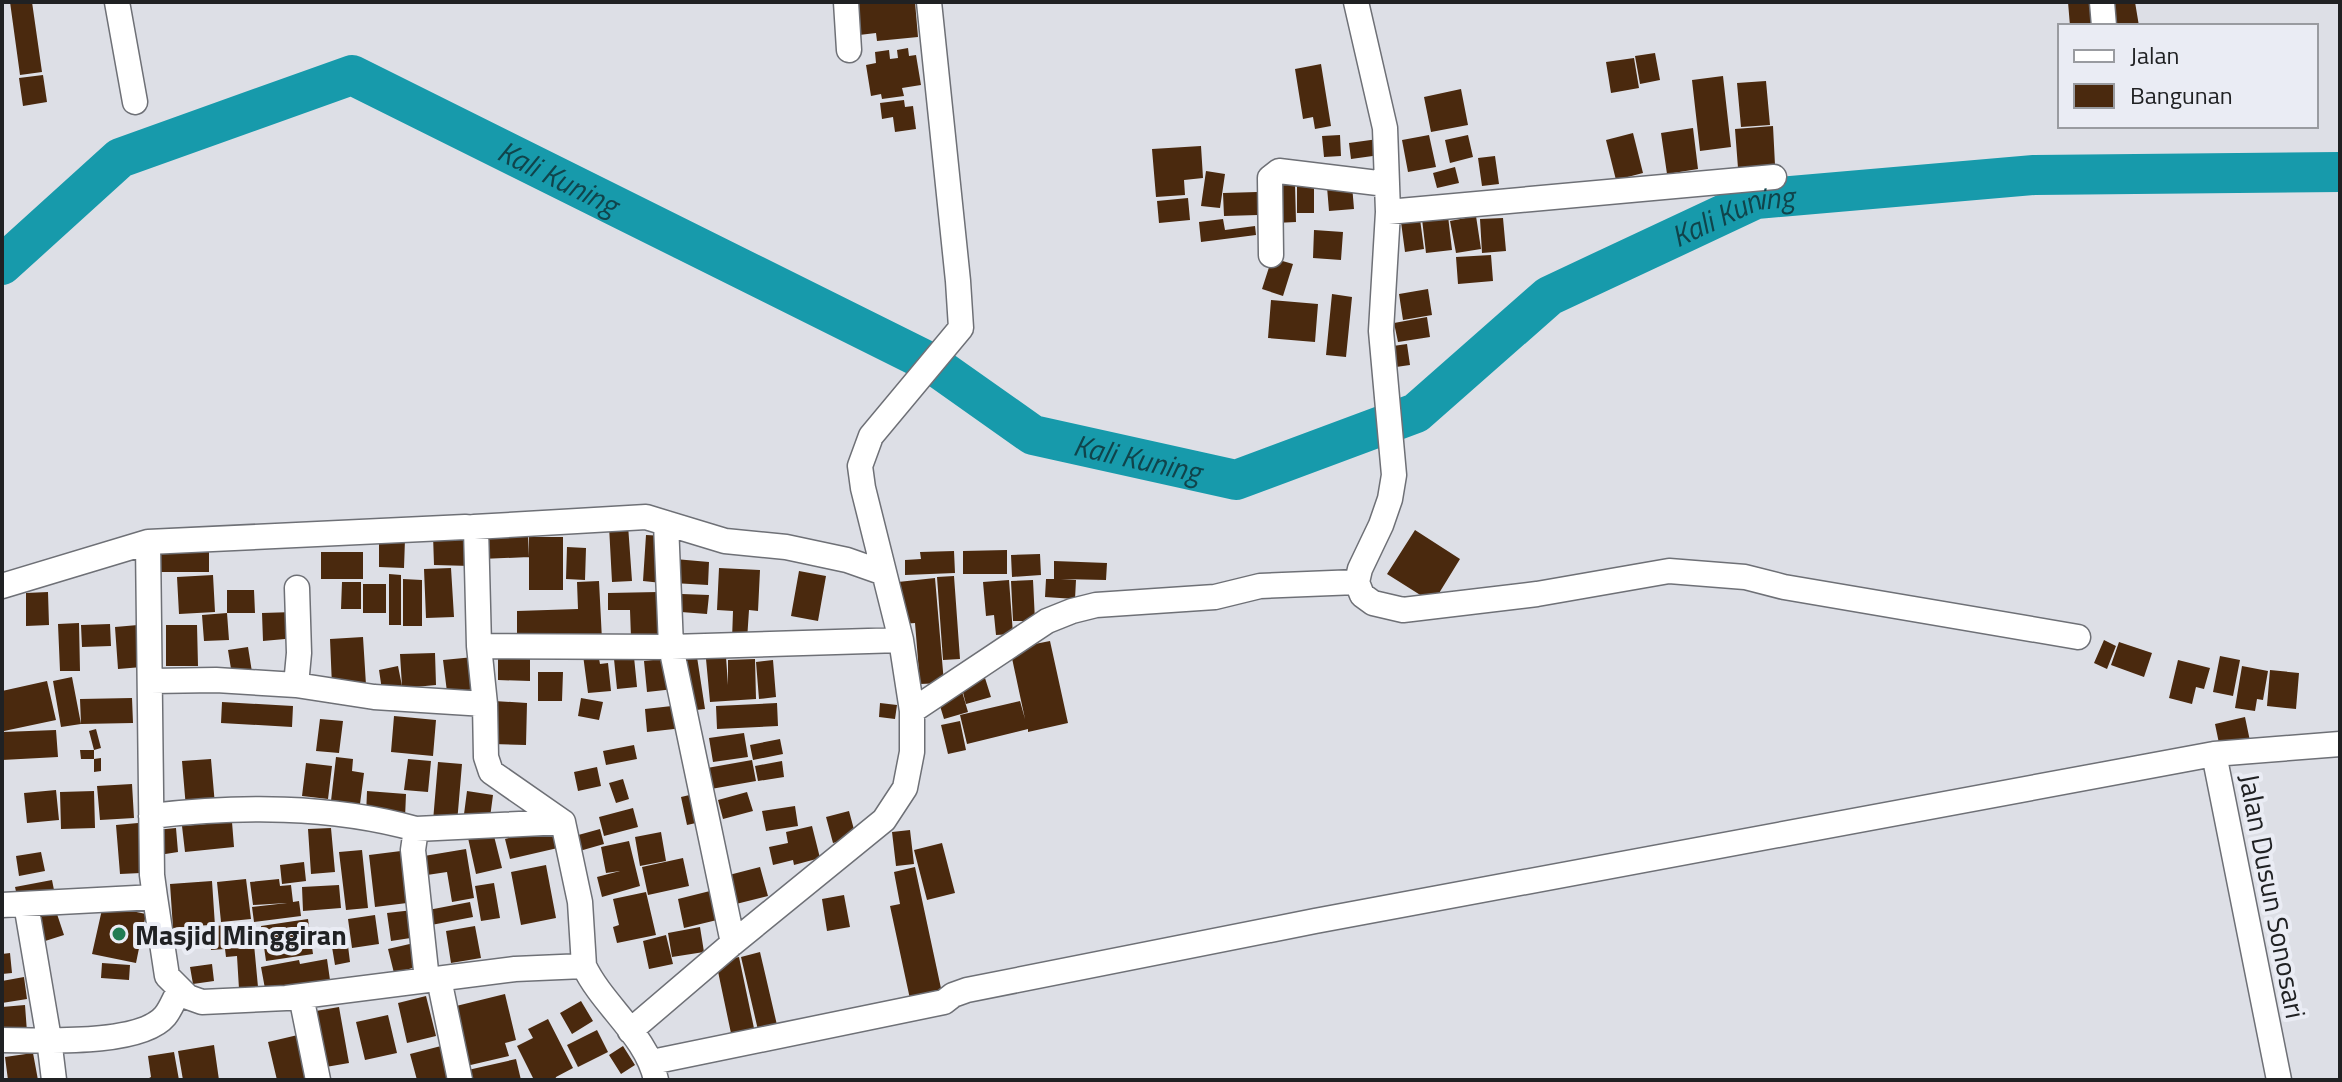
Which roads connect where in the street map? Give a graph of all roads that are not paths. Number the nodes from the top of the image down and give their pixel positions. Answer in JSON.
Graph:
{"nodes":[{"id":1,"x":117,"y":2,"type":"edge"},
{"id":2,"x":846,"y":2,"type":"edge"},
{"id":3,"x":929,"y":2,"type":"edge"},
{"id":4,"x":1356,"y":2,"type":"edge"},
{"id":5,"x":2102,"y":2,"type":"edge"},
{"id":6,"x":2104,"y":24,"type":"edge"},
{"id":7,"x":849,"y":50,"type":"dead end"},
{"id":8,"x":135,"y":102,"type":"dead end"},
{"id":9,"x":1774,"y":177,"type":"dead end"},
{"id":10,"x":1386,"y":184,"type":"junction"},
{"id":11,"x":1388,"y":212,"type":"junction"},
{"id":12,"x":1271,"y":255,"type":"dead end"},
{"id":13,"x":666,"y":523,"type":"junction"},
{"id":14,"x":474,"y":527,"type":"junction"},
{"id":15,"x":148,"y":542,"type":"junction"},
{"id":16,"x":884,"y":573,"type":"junction"},
{"id":17,"x":1357,"y":582,"type":"junction"},
{"id":18,"x":2,"y":586,"type":"edge"},
{"id":19,"x":297,"y":588,"type":"dead end"},
{"id":20,"x":2078,"y":637,"type":"dead end"},
{"id":21,"x":901,"y":640,"type":"junction"},
{"id":22,"x":479,"y":646,"type":"junction"},
{"id":23,"x":671,"y":647,"type":"junction"},
{"id":24,"x":151,"y":681,"type":"junction"},
{"id":25,"x":296,"y":685,"type":"junction"},
{"id":26,"x":485,"y":704,"type":"junction"},
{"id":27,"x":912,"y":711,"type":"junction"},
{"id":28,"x":2340,"y":744,"type":"edge"},
{"id":29,"x":2214,"y":754,"type":"junction"},
{"id":30,"x":151,"y":816,"type":"junction"},
{"id":31,"x":563,"y":822,"type":"junction"},
{"id":32,"x":416,"y":829,"type":"junction"},
{"id":33,"x":155,"y":897,"type":"junction"},
{"id":34,"x":8,"y":903,"type":"edge"},
{"id":35,"x":733,"y":943,"type":"junction"},
{"id":36,"x":584,"y":966,"type":"junction"},
{"id":37,"x":433,"y":980,"type":"junction"},
{"id":38,"x":180,"y":989,"type":"junction"},
{"id":39,"x":301,"y":996,"type":"junction"},
{"id":40,"x":630,"y":1031,"type":"junction"},
{"id":41,"x":49,"y":1039,"type":"junction"},
{"id":42,"x":2,"y":1040,"type":"edge"},
{"id":43,"x":654,"y":1071,"type":"edge"},
{"id":44,"x":54,"y":1080,"type":"edge"},
{"id":45,"x":318,"y":1080,"type":"edge"},
{"id":46,"x":460,"y":1080,"type":"edge"},
{"id":47,"x":2279,"y":1080,"type":"edge"}],
"edges":[{"from":1,"to":8,"type":"street"},
{"from":2,"to":7,"type":"street"},
{"from":3,"to":16,"type":"street"},
{"from":4,"to":10,"type":"street"},
{"from":5,"to":6,"type":"street"},
{"from":9,"to":11,"type":"street"},
{"from":10,"to":11,"type":"street"},
{"from":10,"to":12,"type":"street"},
{"from":11,"to":17,"type":"street"},
{"from":13,"to":14,"type":"street"},
{"from":13,"to":16,"type":"street"},
{"from":13,"to":23,"type":"street"},
{"from":14,"to":15,"type":"street"},
{"from":14,"to":22,"type":"street"},
{"from":15,"to":18,"type":"street"},
{"from":15,"to":24,"type":"street"},
{"from":16,"to":21,"type":"street"},
{"from":17,"to":20,"type":"street"},
{"from":17,"to":27,"type":"street"},
{"from":19,"to":25,"type":"street"},
{"from":21,"to":23,"type":"street"},
{"from":21,"to":27,"type":"street"},
{"from":22,"to":23,"type":"street"},
{"from":22,"to":26,"type":"street"},
{"from":23,"to":35,"type":"street"},
{"from":24,"to":25,"type":"street"},
{"from":24,"to":30,"type":"street"},
{"from":25,"to":26,"type":"street"},
{"from":26,"to":31,"type":"street"},
{"from":27,"to":35,"type":"street"},
{"from":28,"to":29,"type":"street","name":"Jalan Dusun Sonosari"},
{"from":29,"to":43,"type":"street"},
{"from":29,"to":47,"type":"street","name":"Jalan Dusun Sonosari"},
{"from":30,"to":32,"type":"street"},
{"from":30,"to":33,"type":"street"},
{"from":31,"to":32,"type":"street"},
{"from":31,"to":36,"type":"street"},
{"from":32,"to":37,"type":"street"},
{"from":33,"to":34,"type":"street"},
{"from":33,"to":38,"type":"street"},
{"from":34,"to":41,"type":"street"},
{"from":35,"to":40,"type":"street"},
{"from":36,"to":37,"type":"street"},
{"from":36,"to":40,"type":"street"},
{"from":37,"to":39,"type":"street"},
{"from":37,"to":46,"type":"street"},
{"from":38,"to":39,"type":"street"},
{"from":38,"to":41,"type":"street"},
{"from":39,"to":45,"type":"street"},
{"from":40,"to":43,"type":"street"},
{"from":41,"to":42,"type":"street"},
{"from":41,"to":44,"type":"street"}]}
